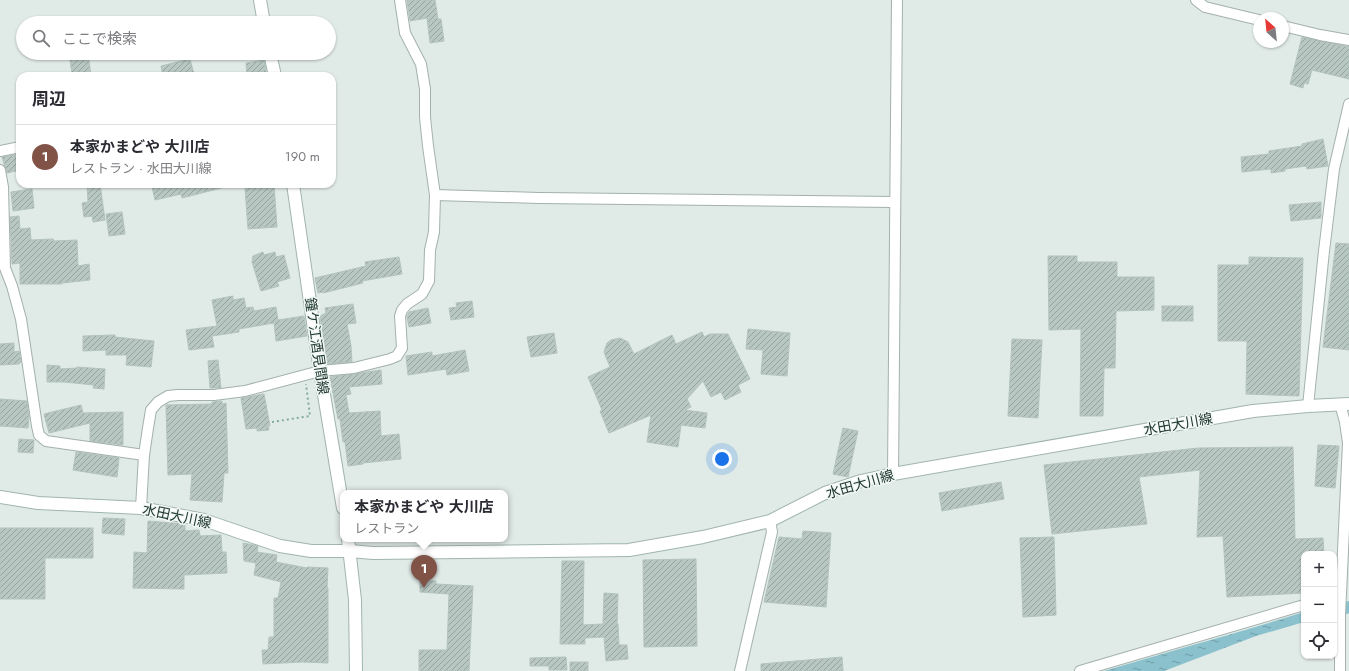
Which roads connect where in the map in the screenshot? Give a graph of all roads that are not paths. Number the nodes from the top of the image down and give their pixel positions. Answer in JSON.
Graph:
{"nodes":[{"id":1,"x":260,"y":0,"type":"edge"},
{"id":2,"x":400,"y":0,"type":"edge"},
{"id":3,"x":897,"y":0,"type":"edge"},
{"id":4,"x":1196,"y":0,"type":"edge"},
{"id":5,"x":263,"y":16,"type":"edge"},
{"id":6,"x":1253,"y":19,"type":"edge"},
{"id":7,"x":1289,"y":27,"type":"edge"},
{"id":8,"x":1349,"y":40,"type":"edge"},
{"id":9,"x":272,"y":60,"type":"edge"},
{"id":10,"x":274,"y":72,"type":"edge"},
{"id":11,"x":1349,"y":104,"type":"edge"},
{"id":12,"x":16,"y":148,"type":"edge"},
{"id":13,"x":0,"y":151,"type":"edge"},
{"id":14,"x":0,"y":170,"type":"edge"},
{"id":15,"x":294,"y":188,"type":"edge"},
{"id":16,"x":435,"y":196,"type":"junction"},
{"id":17,"x":894,"y":202,"type":"junction"},
{"id":18,"x":3,"y":268,"type":"edge"},
{"id":19,"x":320,"y":371,"type":"junction"},
{"id":20,"x":1344,"y":404,"type":"edge"},
{"id":21,"x":1308,"y":406,"type":"junction"},
{"id":22,"x":144,"y":455,"type":"junction"},
{"id":23,"x":893,"y":474,"type":"junction"},
{"id":24,"x":340,"y":492,"type":"edge"},
{"id":25,"x":0,"y":497,"type":"edge"},
{"id":26,"x":141,"y":508,"type":"junction"},
{"id":27,"x":770,"y":521,"type":"junction"},
{"id":28,"x":348,"y":542,"type":"edge"},
{"id":29,"x":350,"y":551,"type":"junction"},
{"id":30,"x":1338,"y":595,"type":"edge"},
{"id":31,"x":1301,"y":606,"type":"edge"},
{"id":32,"x":356,"y":671,"type":"edge"},
{"id":33,"x":740,"y":671,"type":"edge"},
{"id":34,"x":1080,"y":671,"type":"edge"},
{"id":35,"x":1340,"y":671,"type":"edge"}],
"edges":[{"from":1,"to":5,"type":"main road"},
{"from":2,"to":16,"type":"street"},
{"from":3,"to":17,"type":"street"},
{"from":4,"to":6,"type":"street"},
{"from":7,"to":8,"type":"street"},
{"from":9,"to":10,"type":"main road"},
{"from":11,"to":21,"type":"street"},
{"from":12,"to":13,"type":"street"},
{"from":14,"to":18,"type":"street"},
{"from":15,"to":19,"type":"main road","name":"鐘ケ江酒見間線"},
{"from":16,"to":17,"type":"street"},
{"from":16,"to":19,"type":"street"},
{"from":17,"to":23,"type":"street"},
{"from":18,"to":22,"type":"street"},
{"from":19,"to":22,"type":"street"},
{"from":19,"to":24,"type":"main road","name":"鐘ケ江酒見間線"},
{"from":20,"to":21,"type":"main road","name":"水田大川線"},
{"from":20,"to":30,"type":"street"},
{"from":21,"to":23,"type":"main road","name":"水田大川線"},
{"from":22,"to":26,"type":"street"},
{"from":23,"to":27,"type":"main road","name":"水田大川線"},
{"from":25,"to":26,"type":"main road","name":"水田大川線"},
{"from":26,"to":29,"type":"main road","name":"水田大川線"},
{"from":27,"to":29,"type":"main road","name":"水田大川線"},
{"from":27,"to":33,"type":"street"},
{"from":28,"to":29,"type":"main road"},
{"from":29,"to":32,"type":"main road"},
{"from":30,"to":35,"type":"street"},
{"from":31,"to":34,"type":"street"}]}
